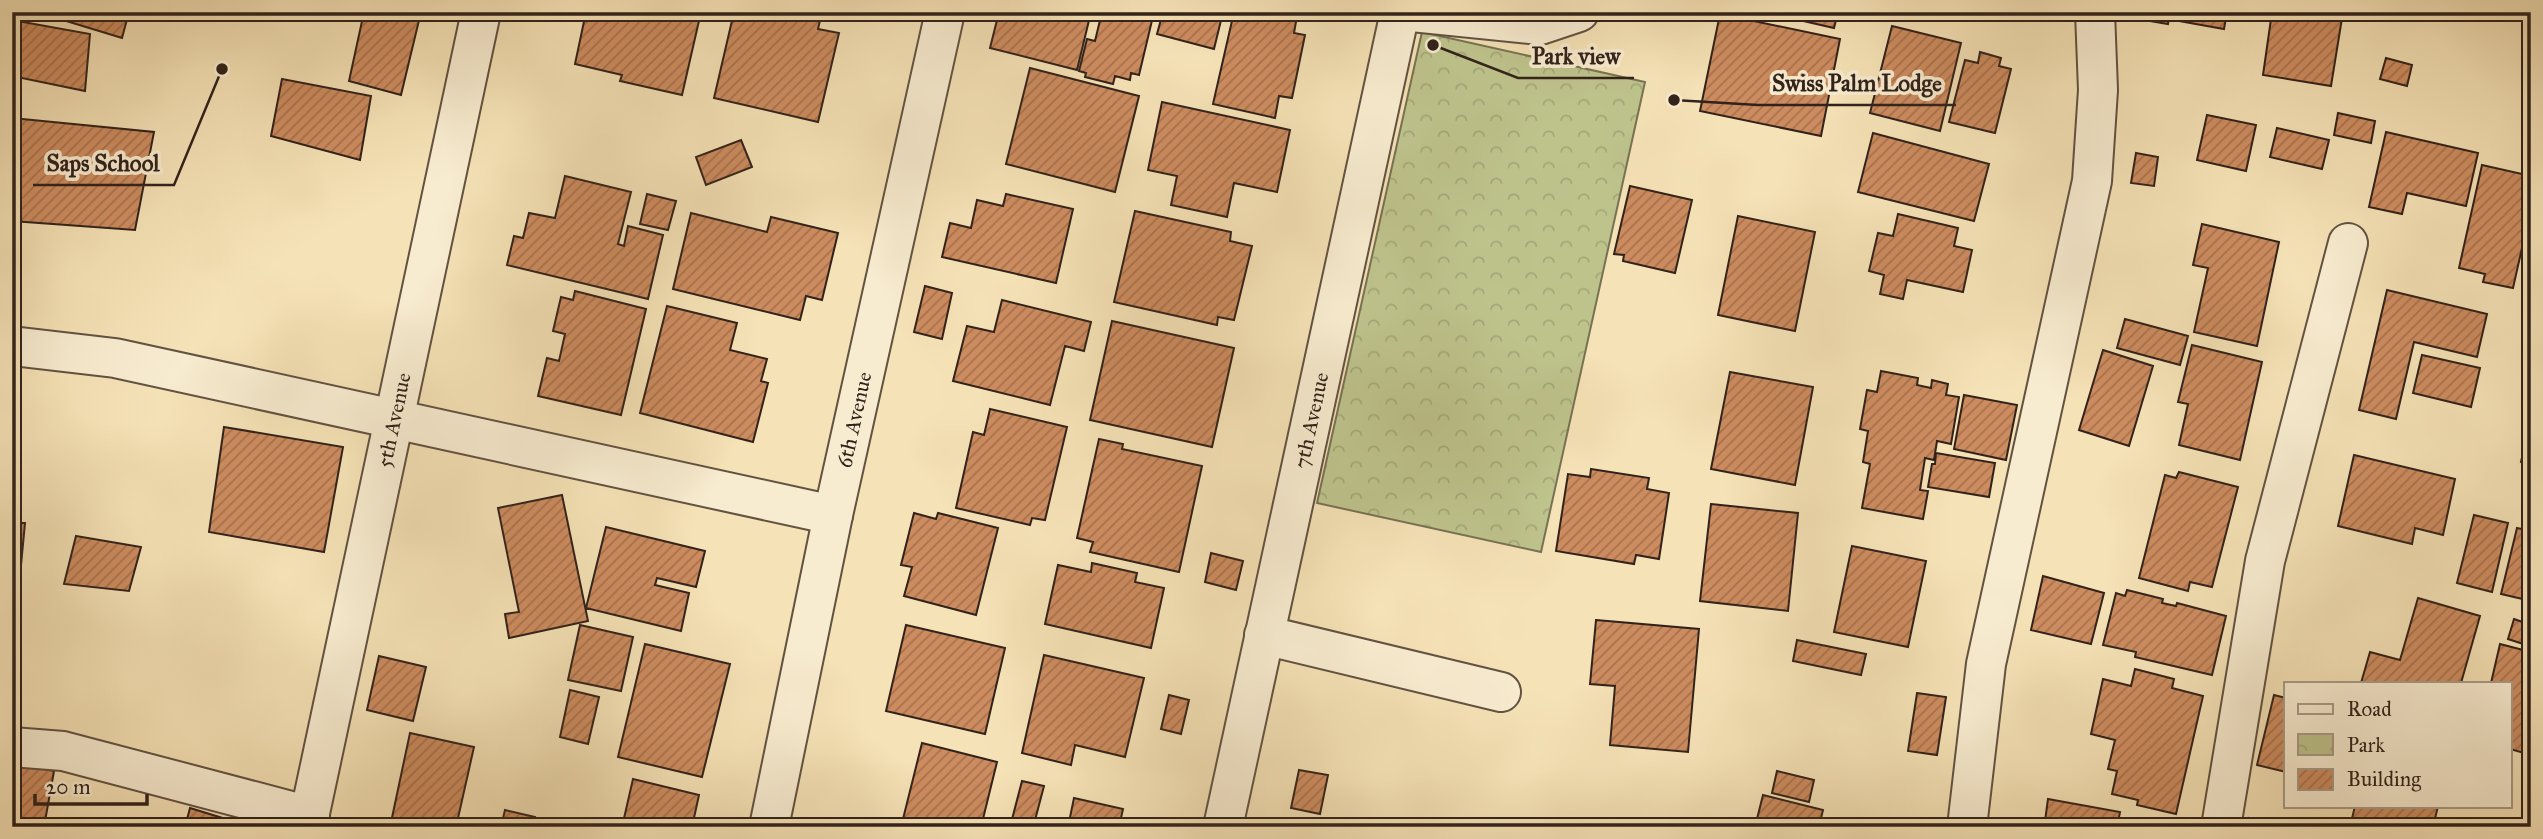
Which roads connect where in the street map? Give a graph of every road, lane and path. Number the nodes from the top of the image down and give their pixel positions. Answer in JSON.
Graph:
{"nodes":[{"id":1,"x":481,"y":12,"type":"edge"},
{"id":2,"x":946,"y":12,"type":"edge"},
{"id":3,"x":1400,"y":12,"type":"edge"},
{"id":4,"x":1412,"y":12,"type":"edge"},
{"id":5,"x":1579,"y":12,"type":"edge"},
{"id":6,"x":2095,"y":12,"type":"edge"},
{"id":7,"x":2348,"y":243,"type":"dead end"},
{"id":8,"x":12,"y":346,"type":"edge"},
{"id":9,"x":394,"y":418,"type":"junction"},
{"id":10,"x":833,"y":515,"type":"junction"},
{"id":11,"x":1264,"y":635,"type":"junction"},
{"id":12,"x":1501,"y":692,"type":"dead end"},
{"id":13,"x":12,"y":747,"type":"edge"},
{"id":14,"x":309,"y":821,"type":"edge"},
{"id":15,"x":769,"y":827,"type":"edge"},
{"id":16,"x":1223,"y":827,"type":"edge"},
{"id":17,"x":1966,"y":827,"type":"edge"},
{"id":18,"x":2221,"y":827,"type":"edge"}],
"edges":[{"from":1,"to":9,"type":"street","name":"5th Avenue"},
{"from":2,"to":10,"type":"street","name":"6th Avenue"},
{"from":3,"to":11,"type":"street","name":"7th Avenue"},
{"from":4,"to":5,"type":"street"},
{"from":6,"to":17,"type":"street"},
{"from":7,"to":18,"type":"street"},
{"from":8,"to":9,"type":"street"},
{"from":9,"to":10,"type":"street"},
{"from":9,"to":14,"type":"street","name":"5th Avenue"},
{"from":10,"to":15,"type":"street","name":"6th Avenue"},
{"from":11,"to":12,"type":"street"},
{"from":11,"to":16,"type":"street","name":"7th Avenue"},
{"from":13,"to":14,"type":"street"}]}
